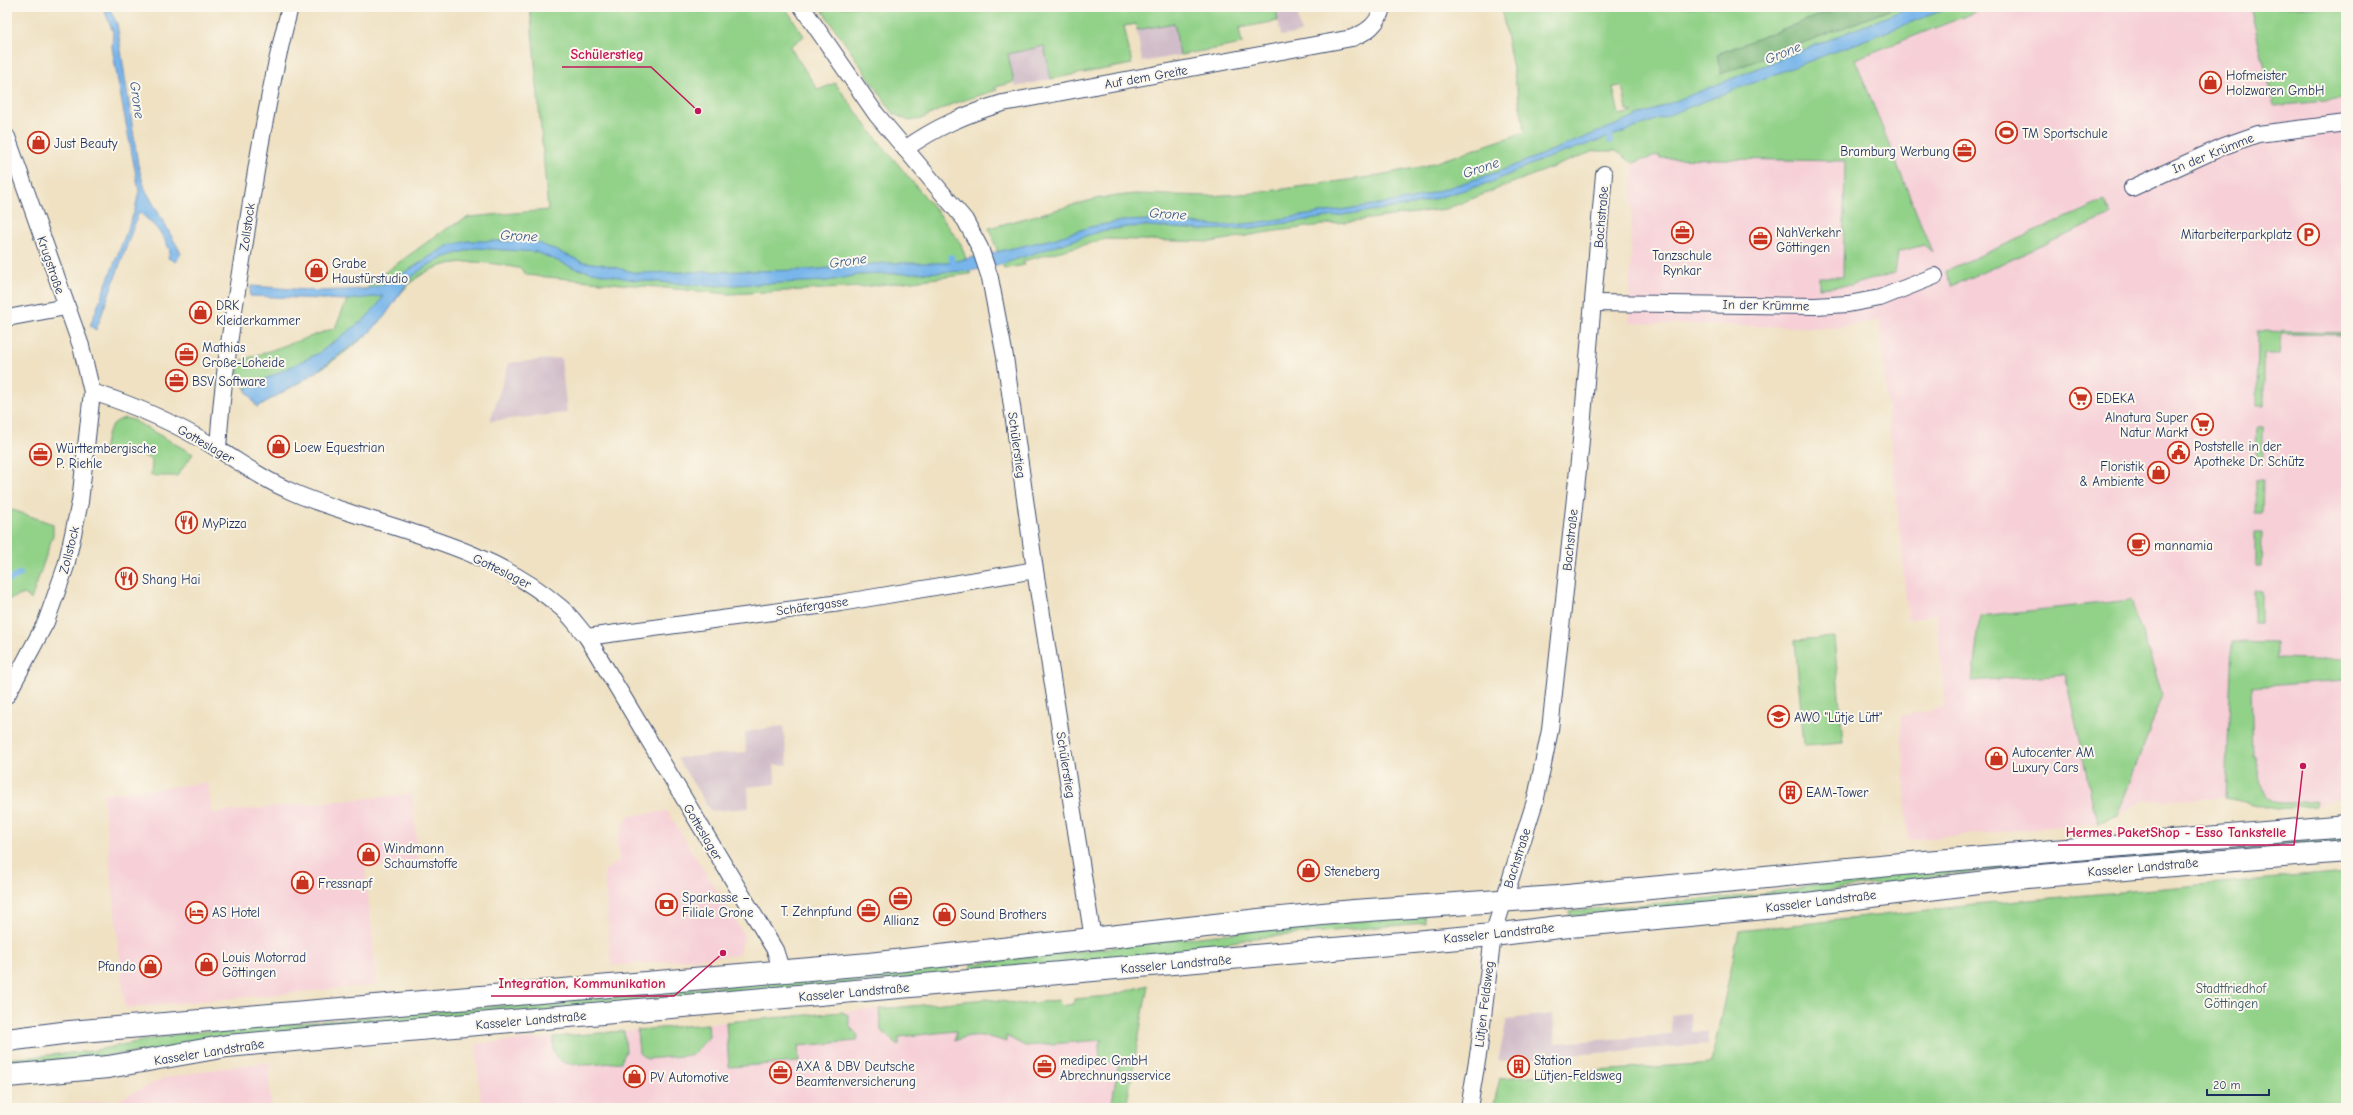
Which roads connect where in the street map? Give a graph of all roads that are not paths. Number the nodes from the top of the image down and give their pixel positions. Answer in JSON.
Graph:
{"nodes":[{"id":1,"x":290,"y":7,"type":"edge"},
{"id":2,"x":802,"y":7,"type":"edge"},
{"id":3,"x":1382,"y":7,"type":"edge"},
{"id":4,"x":2346,"y":124,"type":"edge"},
{"id":5,"x":7,"y":138,"type":"edge"},
{"id":6,"x":905,"y":149,"type":"junction"},
{"id":7,"x":1604,"y":174,"type":"dead end"},
{"id":8,"x":2132,"y":188,"type":"dead end"},
{"id":9,"x":1935,"y":276,"type":"dead end"},
{"id":10,"x":1594,"y":303,"type":"junction"},
{"id":11,"x":66,"y":307,"type":"junction"},
{"id":12,"x":7,"y":318,"type":"edge"},
{"id":13,"x":92,"y":392,"type":"junction"},
{"id":14,"x":218,"y":449,"type":"junction"},
{"id":15,"x":1035,"y":570,"type":"junction"},
{"id":16,"x":587,"y":637,"type":"junction"},
{"id":17,"x":7,"y":695,"type":"edge"},
{"id":18,"x":2346,"y":826,"type":"edge"},
{"id":19,"x":2346,"y":851,"type":"edge"},
{"id":20,"x":1503,"y":900,"type":"junction"},
{"id":21,"x":1493,"y":935,"type":"junction"},
{"id":22,"x":1093,"y":940,"type":"junction"},
{"id":23,"x":782,"y":972,"type":"junction"},
{"id":24,"x":7,"y":1040,"type":"edge"},
{"id":25,"x":7,"y":1076,"type":"edge"},
{"id":26,"x":1469,"y":1108,"type":"edge"}],
"edges":[{"from":1,"to":14,"type":"street","name":"Zollstock"},
{"from":2,"to":6,"type":"street","name":"Schülerstieg"},
{"from":3,"to":6,"type":"street","name":"Auf dem Greite"},
{"from":4,"to":8,"type":"street","name":"In der Krümme"},
{"from":5,"to":11,"type":"street","name":"Krugstraße"},
{"from":6,"to":15,"type":"street","name":"Schülerstieg"},
{"from":7,"to":10,"type":"street","name":"Bachstraße"},
{"from":9,"to":10,"type":"street","name":"In der Krümme"},
{"from":10,"to":20,"type":"street","name":"Bachstraße"},
{"from":11,"to":12,"type":"street"},
{"from":11,"to":13,"type":"street","name":"Krugstraße"},
{"from":13,"to":14,"type":"street","name":"Gotteslager"},
{"from":13,"to":17,"type":"street","name":"Zollstock"},
{"from":14,"to":16,"type":"street","name":"Gotteslager"},
{"from":15,"to":16,"type":"street","name":"Schäfergasse"},
{"from":15,"to":22,"type":"street","name":"Schülerstieg"},
{"from":16,"to":23,"type":"street","name":"Gotteslager"},
{"from":18,"to":20,"type":"main road","name":"Kasseler Landstraße"},
{"from":19,"to":21,"type":"main road","name":"Kasseler Landstraße"},
{"from":20,"to":21,"type":"street","name":"Lütjen Feldsweg"},
{"from":20,"to":22,"type":"main road","name":"Kasseler Landstraße"},
{"from":21,"to":25,"type":"main road","name":"Kasseler Landstraße"},
{"from":21,"to":26,"type":"street","name":"Lütjen Feldsweg"},
{"from":22,"to":23,"type":"main road","name":"Kasseler Landstraße"},
{"from":23,"to":24,"type":"main road","name":"Kasseler Landstraße"}]}
